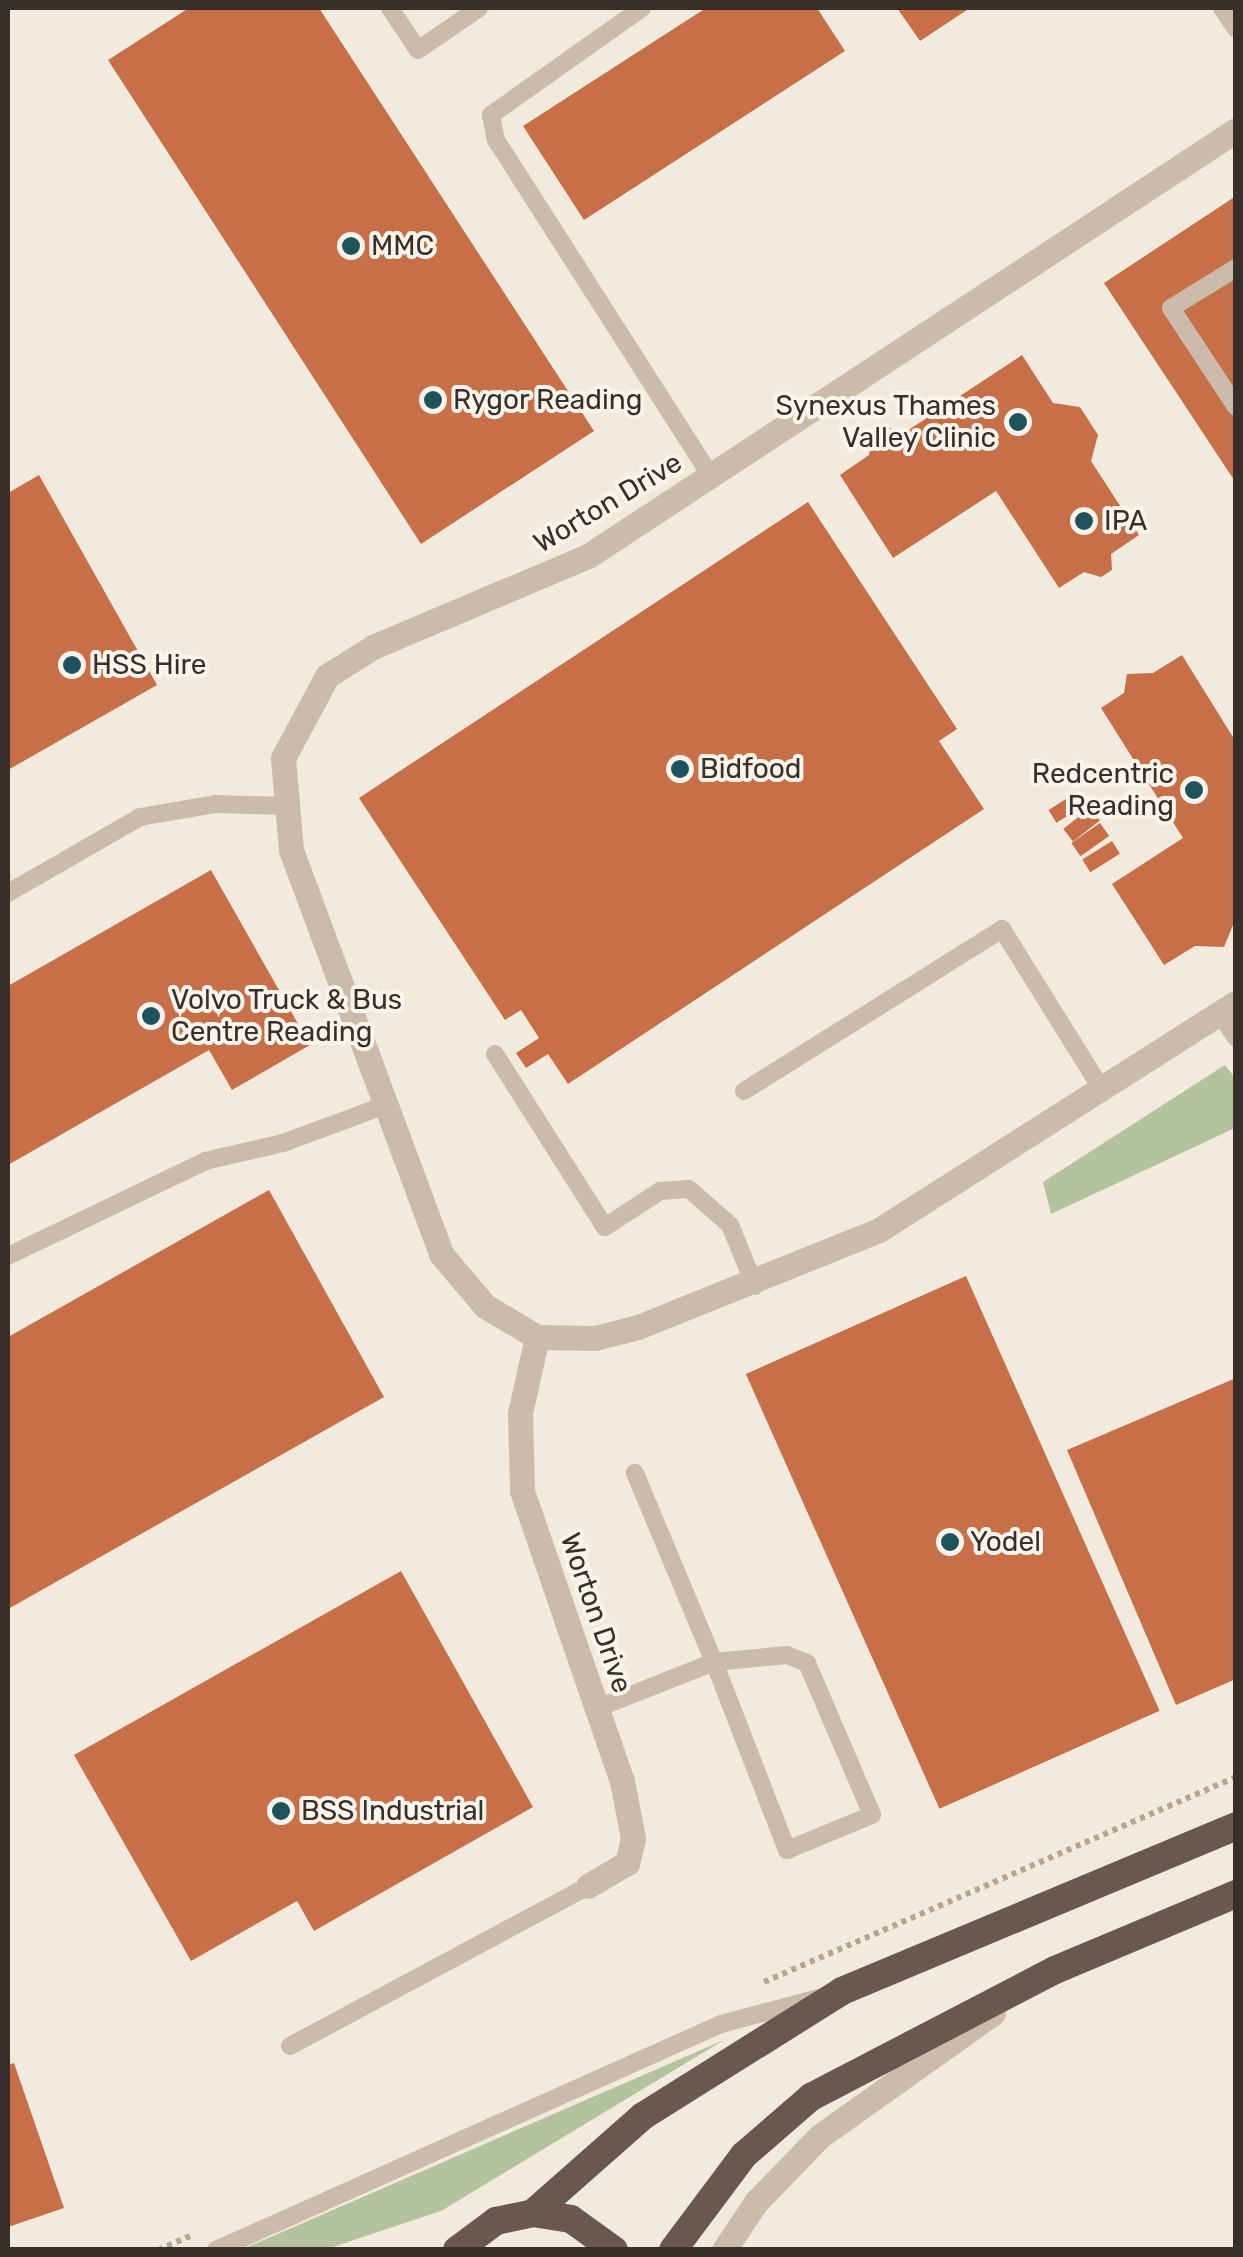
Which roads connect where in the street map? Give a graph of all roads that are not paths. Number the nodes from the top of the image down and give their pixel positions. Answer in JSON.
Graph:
{"nodes":[{"id":1,"x":390,"y":8,"type":"edge"},
{"id":2,"x":479,"y":8,"type":"edge"},
{"id":3,"x":642,"y":8,"type":"edge"},
{"id":4,"x":1222,"y":8,"type":"edge"},
{"id":5,"x":1236,"y":29,"type":"edge"},
{"id":6,"x":1236,"y":130,"type":"edge"},
{"id":7,"x":1236,"y":268,"type":"edge"},
{"id":8,"x":1236,"y":406,"type":"edge"},
{"id":9,"x":710,"y":476,"type":"junction"},
{"id":10,"x":287,"y":806,"type":"junction"},
{"id":11,"x":8,"y":892,"type":"edge"},
{"id":12,"x":1228,"y":1008,"type":"edge"},
{"id":13,"x":1236,"y":1038,"type":"edge"},
{"id":14,"x":495,"y":1054,"type":"dead end"},
{"id":15,"x":1101,"y":1088,"type":"junction"},
{"id":16,"x":744,"y":1092,"type":"dead end"},
{"id":17,"x":386,"y":1105,"type":"junction"},
{"id":18,"x":8,"y":1256,"type":"edge"},
{"id":19,"x":754,"y":1286,"type":"junction"},
{"id":20,"x":537,"y":1337,"type":"junction"},
{"id":21,"x":635,"y":1473,"type":"dead end"},
{"id":22,"x":714,"y":1662,"type":"junction"},
{"id":23,"x":598,"y":1708,"type":"junction"},
{"id":24,"x":1236,"y":1826,"type":"edge"},
{"id":25,"x":588,"y":1886,"type":"joint"},
{"id":26,"x":1236,"y":1894,"type":"edge"},
{"id":27,"x":1055,"y":1970,"type":"junction"},
{"id":28,"x":842,"y":1991,"type":"junction"},
{"id":29,"x":290,"y":2046,"type":"dead end"},
{"id":30,"x":534,"y":2213,"type":"junction"},
{"id":31,"x":216,"y":2250,"type":"edge"},
{"id":32,"x":456,"y":2250,"type":"edge"},
{"id":33,"x":614,"y":2250,"type":"edge"},
{"id":34,"x":673,"y":2250,"type":"edge"},
{"id":35,"x":724,"y":2250,"type":"edge"}],
"edges":[{"from":1,"to":2,"type":"lane"},
{"from":3,"to":9,"type":"lane"},
{"from":4,"to":5,"type":"lane"},
{"from":6,"to":9,"type":"street","name":"Worton Drive"},
{"from":7,"to":8,"type":"lane"},
{"from":9,"to":10,"type":"street","name":"Worton Drive"},
{"from":10,"to":11,"type":"lane"},
{"from":10,"to":17,"type":"street","name":"Worton Drive"},
{"from":12,"to":13,"type":"lane"},
{"from":12,"to":15,"type":"street"},
{"from":14,"to":19,"type":"lane"},
{"from":15,"to":16,"type":"lane"},
{"from":15,"to":19,"type":"street"},
{"from":17,"to":18,"type":"lane"},
{"from":17,"to":20,"type":"street","name":"Worton Drive"},
{"from":19,"to":20,"type":"street"},
{"from":20,"to":23,"type":"street","name":"Worton Drive"},
{"from":21,"to":22,"type":"lane"},
{"from":22,"to":22,"type":"lane"},
{"from":22,"to":23,"type":"lane"},
{"from":23,"to":25,"type":"street","name":"Worton Drive"},
{"from":24,"to":28,"type":"highway"},
{"from":25,"to":29,"type":"lane"},
{"from":26,"to":27,"type":"highway"},
{"from":27,"to":34,"type":"highway"},
{"from":27,"to":35,"type":"street"},
{"from":28,"to":30,"type":"highway"},
{"from":28,"to":31,"type":"lane"},
{"from":30,"to":32,"type":"highway"},
{"from":30,"to":33,"type":"highway"}]}
